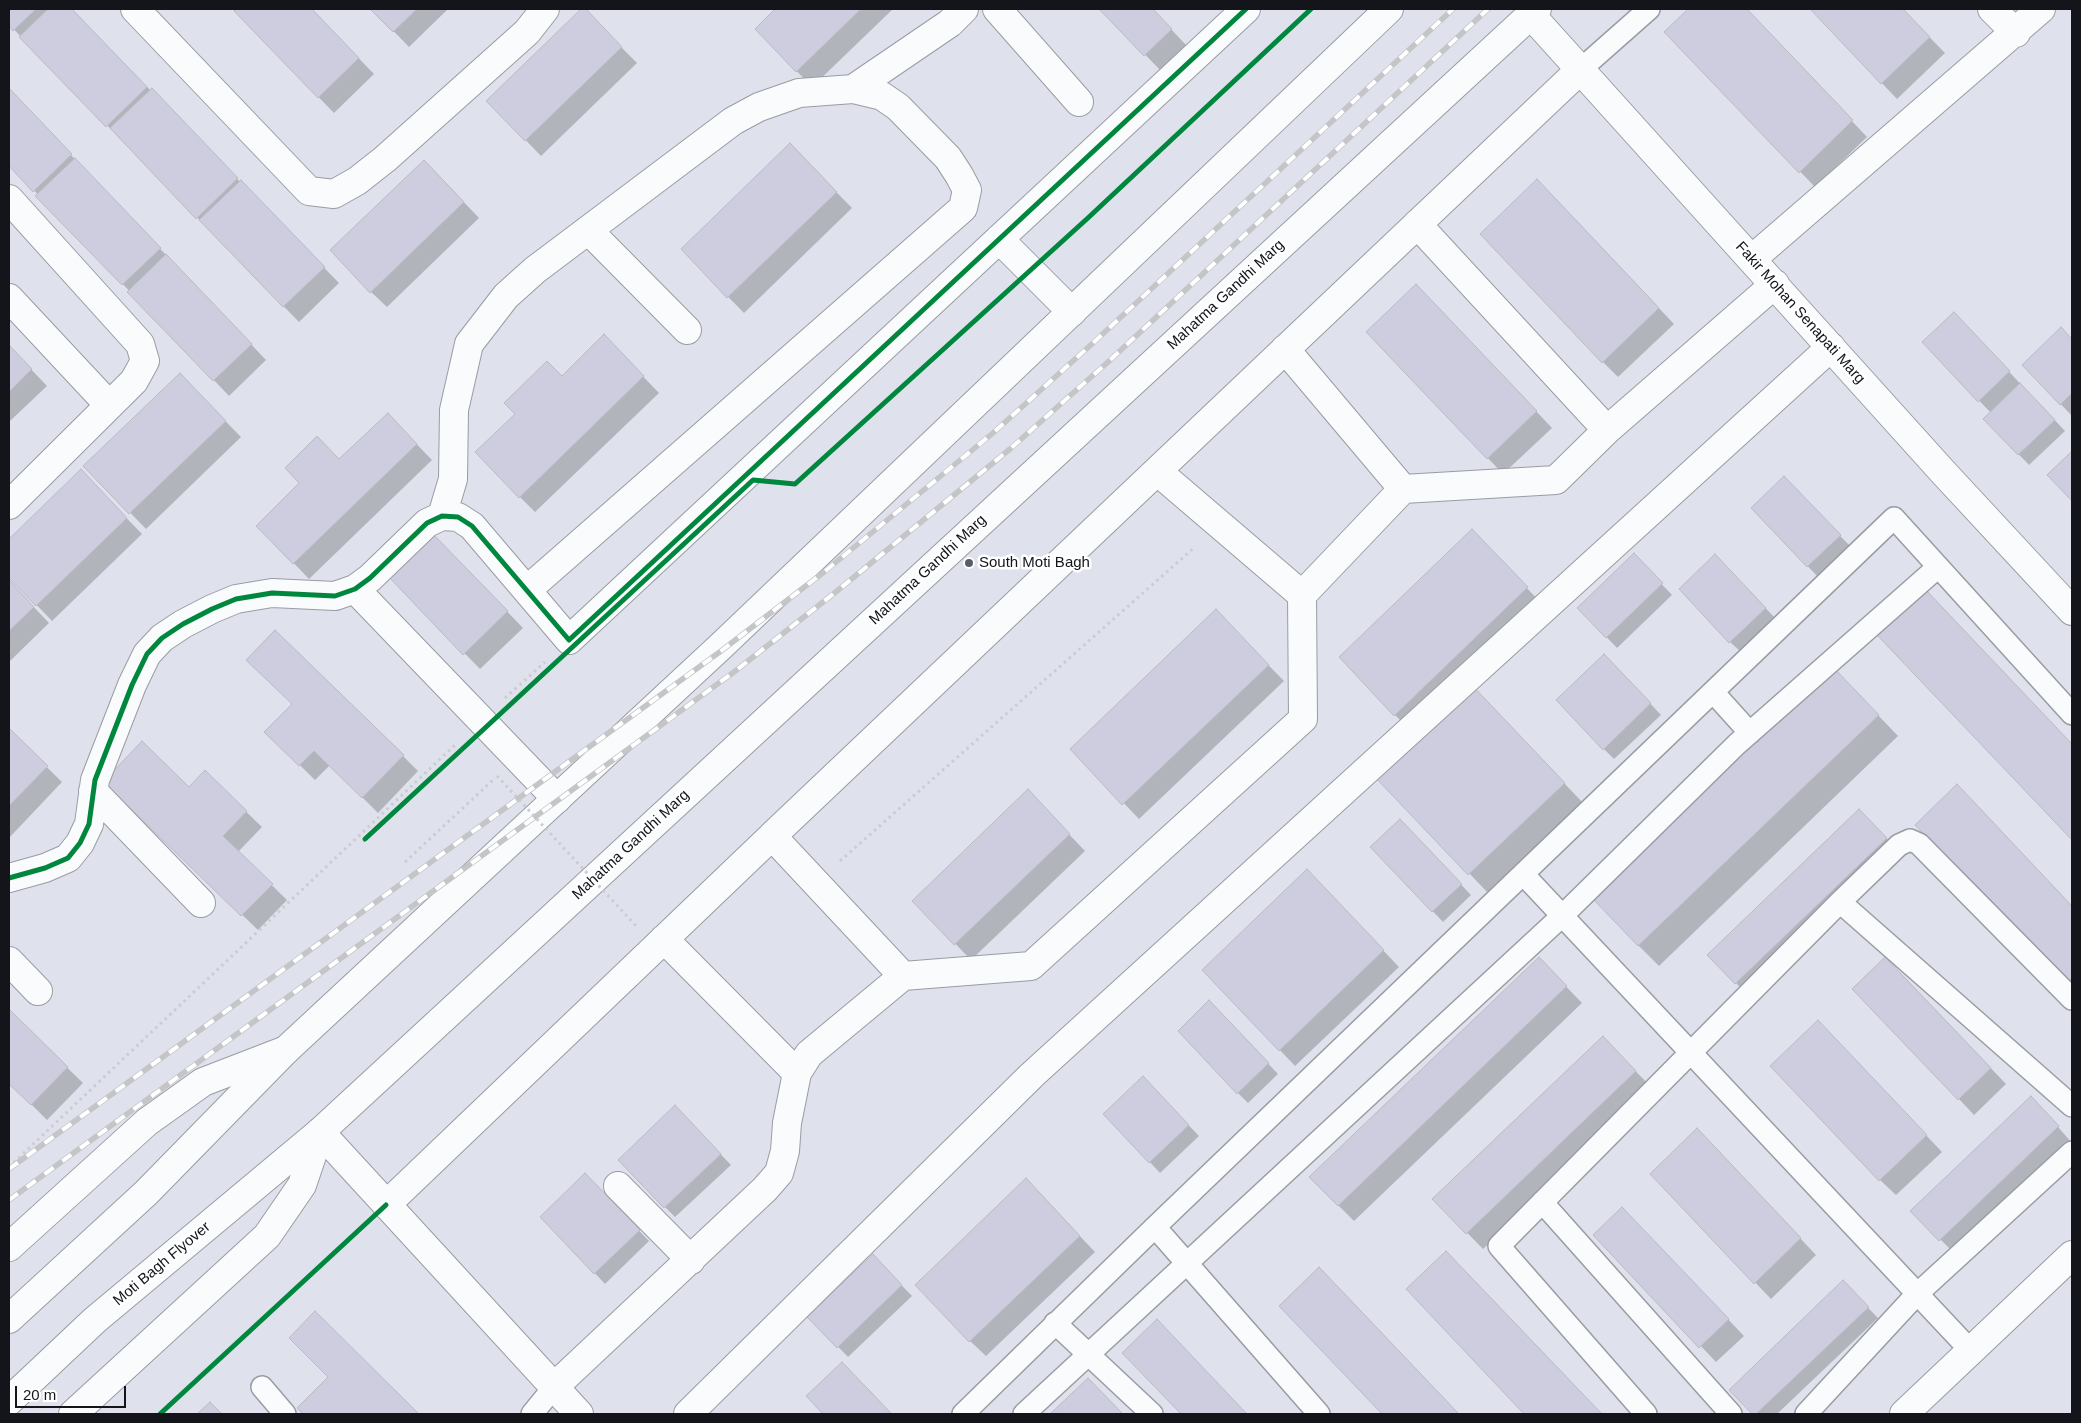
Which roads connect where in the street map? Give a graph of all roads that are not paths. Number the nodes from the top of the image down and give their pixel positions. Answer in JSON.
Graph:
{"nodes":[{"id":1,"x":135,"y":9,"type":"edge"},
{"id":2,"x":545,"y":9,"type":"edge"},
{"id":3,"x":964,"y":9,"type":"edge"},
{"id":4,"x":997,"y":9,"type":"edge"},
{"id":5,"x":1246,"y":9,"type":"edge"},
{"id":6,"x":1389,"y":9,"type":"edge"},
{"id":7,"x":1649,"y":9,"type":"edge"},
{"id":8,"x":1992,"y":9,"type":"edge"},
{"id":9,"x":2042,"y":9,"type":"edge"},
{"id":10,"x":1533,"y":12,"type":"edge"},
{"id":11,"x":2016,"y":33,"type":"junction"},
{"id":12,"x":1580,"y":70,"type":"junction"},
{"id":13,"x":853,"y":88,"type":"junction"},
{"id":14,"x":1079,"y":102,"type":"dead end"},
{"id":15,"x":9,"y":198,"type":"edge"},
{"id":16,"x":1417,"y":224,"type":"junction"},
{"id":17,"x":588,"y":230,"type":"junction"},
{"id":18,"x":999,"y":239,"type":"junction"},
{"id":19,"x":1752,"y":259,"type":"junction"},
{"id":20,"x":1774,"y":284,"type":"junction"},
{"id":21,"x":9,"y":298,"type":"edge"},
{"id":22,"x":1072,"y":312,"type":"junction"},
{"id":23,"x":687,"y":330,"type":"dead end"},
{"id":24,"x":1831,"y":347,"type":"junction"},
{"id":25,"x":1285,"y":349,"type":"junction"},
{"id":26,"x":109,"y":405,"type":"junction"},
{"id":27,"x":1607,"y":430,"type":"junction"},
{"id":28,"x":1157,"y":471,"type":"junction"},
{"id":29,"x":1403,"y":489,"type":"junction"},
{"id":30,"x":9,"y":505,"type":"edge"},
{"id":31,"x":442,"y":516,"type":"junction"},
{"id":32,"x":1938,"y":567,"type":"junction"},
{"id":33,"x":355,"y":589,"type":"junction"},
{"id":34,"x":527,"y":590,"type":"junction"},
{"id":35,"x":1302,"y":595,"type":"junction"},
{"id":36,"x":2072,"y":611,"type":"edge"},
{"id":37,"x":1713,"y":692,"type":"junction"},
{"id":38,"x":2072,"y":714,"type":"edge"},
{"id":39,"x":1750,"y":733,"type":"junction"},
{"id":40,"x":93,"y":791,"type":"junction"},
{"id":41,"x":557,"y":799,"type":"junction"},
{"id":42,"x":772,"y":836,"type":"junction"},
{"id":43,"x":1522,"y":874,"type":"junction"},
{"id":44,"x":9,"y":878,"type":"edge"},
{"id":45,"x":201,"y":902,"type":"dead end"},
{"id":46,"x":1840,"y":902,"type":"junction"},
{"id":47,"x":1562,"y":916,"type":"junction"},
{"id":48,"x":664,"y":939,"type":"junction"},
{"id":49,"x":9,"y":961,"type":"edge"},
{"id":50,"x":904,"y":976,"type":"junction"},
{"id":51,"x":38,"y":991,"type":"dead end"},
{"id":52,"x":2072,"y":999,"type":"edge"},
{"id":53,"x":286,"y":1050,"type":"junction"},
{"id":54,"x":1689,"y":1052,"type":"junction"},
{"id":55,"x":797,"y":1073,"type":"junction"},
{"id":56,"x":2072,"y":1106,"type":"edge"},
{"id":57,"x":320,"y":1132,"type":"junction"},
{"id":58,"x":2072,"y":1152,"type":"edge"},
{"id":59,"x":618,"y":1186,"type":"dead end"},
{"id":60,"x":1542,"y":1202,"type":"junction"},
{"id":61,"x":386,"y":1205,"type":"junction"},
{"id":62,"x":1154,"y":1227,"type":"junction"},
{"id":63,"x":9,"y":1247,"type":"edge"},
{"id":64,"x":2072,"y":1255,"type":"edge"},
{"id":65,"x":691,"y":1260,"type":"junction"},
{"id":66,"x":1185,"y":1263,"type":"junction"},
{"id":67,"x":1916,"y":1295,"type":"junction"},
{"id":68,"x":9,"y":1320,"type":"edge"},
{"id":69,"x":1055,"y":1323,"type":"junction"},
{"id":70,"x":1972,"y":1352,"type":"junction"},
{"id":71,"x":1088,"y":1354,"type":"junction"},
{"id":72,"x":554,"y":1387,"type":"junction"},
{"id":73,"x":262,"y":1388,"type":"dead end"},
{"id":74,"x":9,"y":1401,"type":"edge"},
{"id":75,"x":73,"y":1414,"type":"edge"},
{"id":76,"x":285,"y":1414,"type":"edge"},
{"id":77,"x":532,"y":1414,"type":"edge"},
{"id":78,"x":579,"y":1414,"type":"edge"},
{"id":79,"x":688,"y":1414,"type":"edge"},
{"id":80,"x":963,"y":1414,"type":"edge"},
{"id":81,"x":1024,"y":1414,"type":"edge"},
{"id":82,"x":1152,"y":1414,"type":"edge"},
{"id":83,"x":1319,"y":1414,"type":"edge"},
{"id":84,"x":1646,"y":1414,"type":"edge"},
{"id":85,"x":1731,"y":1414,"type":"edge"},
{"id":86,"x":1806,"y":1414,"type":"edge"},
{"id":87,"x":1904,"y":1414,"type":"edge"}],
"edges":[{"from":1,"to":2,"type":"street"},
{"from":3,"to":13,"type":"street"},
{"from":4,"to":14,"type":"street"},
{"from":5,"to":18,"type":"street"},
{"from":6,"to":22,"type":"street"},
{"from":7,"to":12,"type":"lane"},
{"from":8,"to":11,"type":"street"},
{"from":9,"to":11,"type":"street"},
{"from":10,"to":12,"type":"street","name":"Fakir Mohan Senapati Marg"},
{"from":10,"to":57,"type":"street","name":"Mahatma Gandhi Marg"},
{"from":11,"to":19,"type":"street"},
{"from":12,"to":16,"type":"street"},
{"from":12,"to":19,"type":"street","name":"Fakir Mohan Senapati Marg"},
{"from":13,"to":17,"type":"street"},
{"from":13,"to":34,"type":"street"},
{"from":15,"to":26,"type":"street"},
{"from":16,"to":25,"type":"street"},
{"from":16,"to":27,"type":"street"},
{"from":17,"to":23,"type":"street"},
{"from":17,"to":31,"type":"street"},
{"from":18,"to":22,"type":"street"},
{"from":18,"to":34,"type":"street"},
{"from":19,"to":20,"type":"street","name":"Fakir Mohan Senapati Marg"},
{"from":20,"to":24,"type":"street","name":"Fakir Mohan Senapati Marg"},
{"from":20,"to":27,"type":"street"},
{"from":21,"to":26,"type":"street"},
{"from":22,"to":41,"type":"street"},
{"from":24,"to":36,"type":"street","name":"Fakir Mohan Senapati Marg"},
{"from":24,"to":79,"type":"street"},
{"from":25,"to":28,"type":"street"},
{"from":25,"to":29,"type":"street"},
{"from":26,"to":30,"type":"street"},
{"from":27,"to":29,"type":"street"},
{"from":28,"to":35,"type":"street"},
{"from":28,"to":42,"type":"street"},
{"from":29,"to":35,"type":"street"},
{"from":31,"to":33,"type":"street"},
{"from":31,"to":34,"type":"street"},
{"from":32,"to":37,"type":"lane"},
{"from":32,"to":38,"type":"lane"},
{"from":32,"to":39,"type":"lane"},
{"from":33,"to":40,"type":"street"},
{"from":33,"to":41,"type":"street"},
{"from":35,"to":50,"type":"street"},
{"from":37,"to":39,"type":"lane"},
{"from":37,"to":43,"type":"lane"},
{"from":39,"to":47,"type":"lane"},
{"from":40,"to":44,"type":"street"},
{"from":40,"to":45,"type":"street"},
{"from":41,"to":53,"type":"street"},
{"from":42,"to":48,"type":"street"},
{"from":42,"to":50,"type":"street"},
{"from":43,"to":47,"type":"lane"},
{"from":43,"to":62,"type":"lane"},
{"from":46,"to":52,"type":"lane"},
{"from":46,"to":54,"type":"lane"},
{"from":46,"to":56,"type":"lane"},
{"from":47,"to":54,"type":"lane"},
{"from":47,"to":66,"type":"lane"},
{"from":48,"to":55,"type":"street"},
{"from":48,"to":61,"type":"street"},
{"from":49,"to":51,"type":"street"},
{"from":50,"to":55,"type":"street"},
{"from":53,"to":63,"type":"street"},
{"from":53,"to":68,"type":"street"},
{"from":54,"to":60,"type":"lane"},
{"from":54,"to":67,"type":"lane"},
{"from":55,"to":65,"type":"street"},
{"from":57,"to":61,"type":"street"},
{"from":57,"to":74,"type":"street","name":"Moti Bagh Flyover"},
{"from":57,"to":75,"type":"street"},
{"from":58,"to":67,"type":"lane"},
{"from":59,"to":65,"type":"street"},
{"from":60,"to":84,"type":"lane"},
{"from":60,"to":85,"type":"lane"},
{"from":61,"to":72,"type":"street"},
{"from":62,"to":66,"type":"lane"},
{"from":62,"to":69,"type":"lane"},
{"from":64,"to":70,"type":"street"},
{"from":65,"to":72,"type":"street"},
{"from":66,"to":71,"type":"lane"},
{"from":66,"to":83,"type":"lane"},
{"from":67,"to":70,"type":"lane"},
{"from":67,"to":86,"type":"lane"},
{"from":69,"to":71,"type":"lane"},
{"from":69,"to":80,"type":"lane"},
{"from":70,"to":87,"type":"street"},
{"from":71,"to":81,"type":"lane"},
{"from":71,"to":82,"type":"lane"},
{"from":72,"to":77,"type":"lane"},
{"from":72,"to":78,"type":"street"},
{"from":73,"to":76,"type":"lane"}]}
